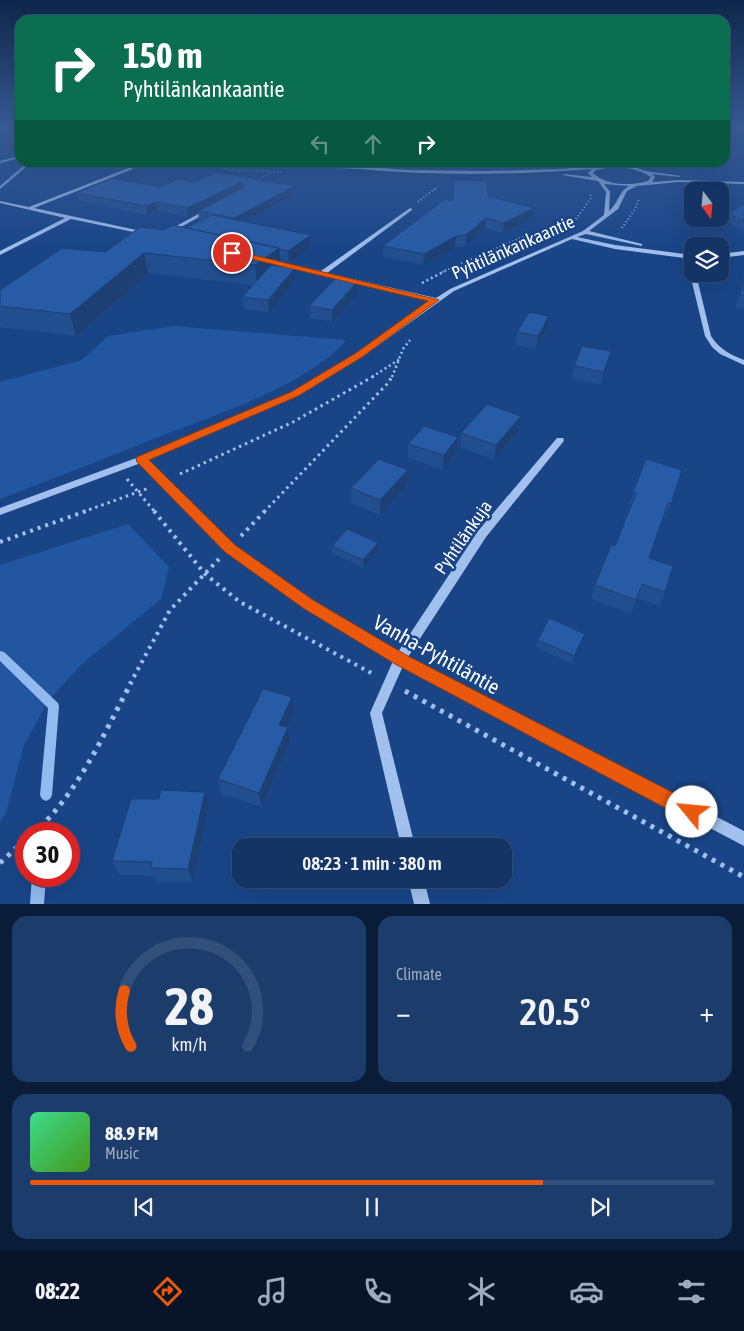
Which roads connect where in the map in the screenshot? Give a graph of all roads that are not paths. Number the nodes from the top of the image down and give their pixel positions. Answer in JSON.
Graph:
{"nodes":[{"id":1,"x":346,"y":167,"type":"edge"},
{"id":2,"x":597,"y":167,"type":"edge"},
{"id":3,"x":599,"y":167,"type":"edge"},
{"id":4,"x":626,"y":167,"type":"edge"},
{"id":5,"x":641,"y":167,"type":"edge"},
{"id":6,"x":131,"y":168,"type":"dead end"},
{"id":7,"x":645,"y":171,"type":"junction"},
{"id":8,"x":473,"y":172,"type":"junction"},
{"id":9,"x":744,"y":178,"type":"edge"},
{"id":10,"x":598,"y":180,"type":"junction"},
{"id":11,"x":744,"y":183,"type":"edge"},
{"id":12,"x":643,"y":184,"type":"junction"},
{"id":13,"x":635,"y":185,"type":"junction"},
{"id":14,"x":0,"y":202,"type":"edge"},
{"id":15,"x":216,"y":206,"type":"edge"},
{"id":16,"x":30,"y":208,"type":"junction"},
{"id":17,"x":410,"y":209,"type":"road end"},
{"id":18,"x":606,"y":214,"type":"junction"},
{"id":19,"x":71,"y":217,"type":"junction"},
{"id":20,"x":586,"y":232,"type":"junction"},
{"id":21,"x":149,"y":234,"type":"edge"},
{"id":22,"x":573,"y":238,"type":"junction"},
{"id":23,"x":169,"y":239,"type":"edge"},
{"id":24,"x":0,"y":253,"type":"edge"},
{"id":25,"x":666,"y":253,"type":"junction"},
{"id":26,"x":744,"y":253,"type":"edge"},
{"id":27,"x":729,"y":255,"type":"edge"},
{"id":28,"x":684,"y":256,"type":"edge"},
{"id":29,"x":265,"y":260,"type":"edge"},
{"id":30,"x":323,"y":273,"type":"junction"},
{"id":31,"x":695,"y":282,"type":"edge"},
{"id":32,"x":435,"y":300,"type":"junction"},
{"id":33,"x":744,"y":363,"type":"edge"},
{"id":34,"x":560,"y":440,"type":"dead end"},
{"id":35,"x":142,"y":459,"type":"junction"},
{"id":36,"x":0,"y":512,"type":"edge"},
{"id":37,"x":400,"y":659,"type":"junction"},
{"id":38,"x":406,"y":838,"type":"edge"},
{"id":39,"x":744,"y":839,"type":"edge"},
{"id":40,"x":418,"y":888,"type":"edge"},
{"id":41,"x":422,"y":904,"type":"edge"}],
"edges":[{"from":1,"to":8,"type":"street"},
{"from":2,"to":8,"type":"street"},
{"from":3,"to":10,"type":"street"},
{"from":4,"to":7,"type":"street"},
{"from":5,"to":7,"type":"street"},
{"from":6,"to":16,"type":"street"},
{"from":7,"to":9,"type":"street"},
{"from":7,"to":12,"type":"street"},
{"from":8,"to":10,"type":"street"},
{"from":10,"to":13,"type":"street"},
{"from":10,"to":18,"type":"street"},
{"from":11,"to":12,"type":"street"},
{"from":12,"to":13,"type":"street"},
{"from":13,"to":18,"type":"street","name":"Pyhtilänkankaantie"},
{"from":14,"to":16,"type":"street"},
{"from":15,"to":23,"type":"street"},
{"from":16,"to":19,"type":"street"},
{"from":17,"to":30,"type":"street"},
{"from":18,"to":20,"type":"street","name":"Pyhtilänkankaantie"},
{"from":19,"to":21,"type":"street"},
{"from":19,"to":24,"type":"street"},
{"from":20,"to":22,"type":"street","name":"Pyhtilänkankaantie"},
{"from":20,"to":25,"type":"street"},
{"from":22,"to":25,"type":"street"},
{"from":22,"to":32,"type":"street","name":"Pyhtilänkankaantie"},
{"from":25,"to":28,"type":"street"},
{"from":26,"to":27,"type":"street"},
{"from":29,"to":30,"type":"street"},
{"from":30,"to":32,"type":"street"},
{"from":31,"to":33,"type":"street"},
{"from":32,"to":35,"type":"street","name":"Pyhtilänkankaantie"},
{"from":34,"to":37,"type":"street","name":"Pyhtilänkuja"},
{"from":35,"to":36,"type":"street","name":"Pyhtilänkankaantie"},
{"from":35,"to":37,"type":"street","name":"Vanha-Pyhtiläntie"},
{"from":37,"to":38,"type":"street","name":"Pyhtilänkuja"},
{"from":37,"to":39,"type":"street","name":"Vanha-Pyhtiläntie"},
{"from":40,"to":41,"type":"street"}]}
